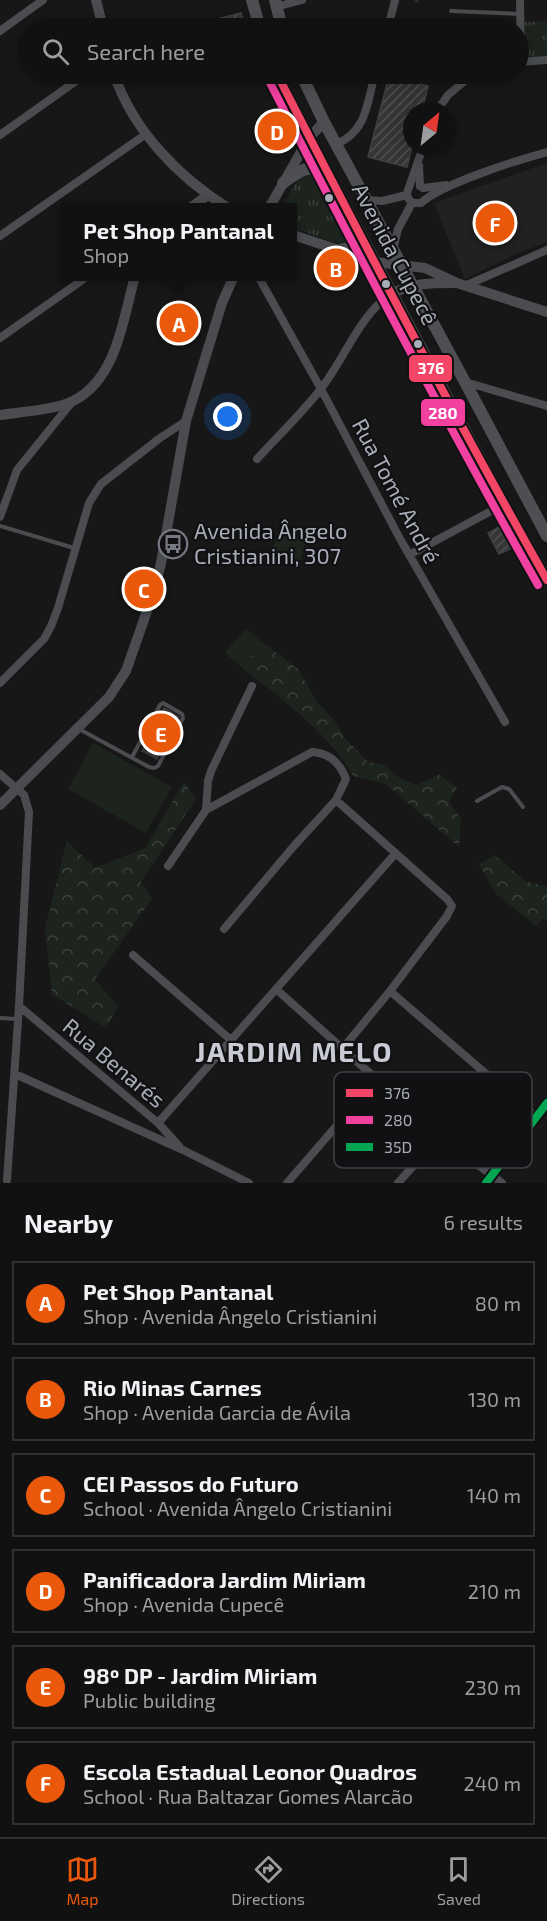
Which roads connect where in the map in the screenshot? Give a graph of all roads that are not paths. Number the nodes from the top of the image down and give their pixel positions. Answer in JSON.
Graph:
{"nodes":[{"id":1,"x":43,"y":0,"type":"edge"},
{"id":2,"x":96,"y":0,"type":"edge"},
{"id":3,"x":252,"y":0,"type":"edge"},
{"id":4,"x":302,"y":0,"type":"edge"},
{"id":5,"x":395,"y":0,"type":"edge"},
{"id":6,"x":520,"y":0,"type":"edge"},
{"id":7,"x":275,"y":4,"type":"edge"},
{"id":8,"x":450,"y":11,"type":"dead end"},
{"id":9,"x":521,"y":15,"type":"junction"},
{"id":10,"x":18,"y":18,"type":"edge"},
{"id":11,"x":18,"y":18,"type":"edge"},
{"id":12,"x":100,"y":18,"type":"edge"},
{"id":13,"x":257,"y":18,"type":"edge"},
{"id":14,"x":390,"y":18,"type":"edge"},
{"id":15,"x":521,"y":18,"type":"edge"},
{"id":16,"x":0,"y":31,"type":"edge"},
{"id":17,"x":547,"y":60,"type":"edge"},
{"id":18,"x":529,"y":61,"type":"edge"},
{"id":19,"x":72,"y":84,"type":"edge"},
{"id":20,"x":117,"y":84,"type":"edge"},
{"id":21,"x":283,"y":84,"type":"edge"},
{"id":22,"x":306,"y":84,"type":"edge"},
{"id":23,"x":372,"y":84,"type":"edge"},
{"id":24,"x":461,"y":84,"type":"edge"},
{"id":25,"x":443,"y":102,"type":"edge"},
{"id":26,"x":324,"y":122,"type":"junction"},
{"id":27,"x":146,"y":134,"type":"junction"},
{"id":28,"x":0,"y":135,"type":"edge"},
{"id":29,"x":309,"y":138,"type":"junction"},
{"id":30,"x":337,"y":144,"type":"junction"},
{"id":31,"x":547,"y":152,"type":"edge"},
{"id":32,"x":419,"y":158,"type":"joint"},
{"id":33,"x":327,"y":172,"type":"junction"},
{"id":34,"x":283,"y":183,"type":"junction"},
{"id":35,"x":459,"y":183,"type":"junction"},
{"id":36,"x":422,"y":187,"type":"junction"},
{"id":37,"x":208,"y":195,"type":"junction"},
{"id":38,"x":409,"y":196,"type":"junction"},
{"id":39,"x":425,"y":198,"type":"junction"},
{"id":40,"x":365,"y":200,"type":"junction"},
{"id":41,"x":196,"y":203,"type":"edge"},
{"id":42,"x":221,"y":203,"type":"edge"},
{"id":43,"x":271,"y":203,"type":"edge"},
{"id":44,"x":297,"y":235,"type":"edge"},
{"id":45,"x":360,"y":235,"type":"junction"},
{"id":46,"x":0,"y":236,"type":"edge"},
{"id":47,"x":340,"y":250,"type":"junction"},
{"id":48,"x":393,"y":250,"type":"junction"},
{"id":49,"x":547,"y":250,"type":"edge"},
{"id":50,"x":375,"y":262,"type":"junction"},
{"id":51,"x":401,"y":265,"type":"junction"},
{"id":52,"x":81,"y":281,"type":"edge"},
{"id":53,"x":134,"y":281,"type":"edge"},
{"id":54,"x":232,"y":281,"type":"edge"},
{"id":55,"x":261,"y":281,"type":"edge"},
{"id":56,"x":462,"y":284,"type":"junction"},
{"id":57,"x":412,"y":285,"type":"junction"},
{"id":58,"x":392,"y":293,"type":"junction"},
{"id":59,"x":547,"y":312,"type":"edge"},
{"id":60,"x":0,"y":338,"type":"edge"},
{"id":61,"x":465,"y":382,"type":"junction"},
{"id":62,"x":321,"y":389,"type":"junction"},
{"id":63,"x":72,"y":402,"type":"junction"},
{"id":64,"x":547,"y":406,"type":"edge"},
{"id":65,"x":0,"y":415,"type":"edge"},
{"id":66,"x":186,"y":421,"type":"junction"},
{"id":67,"x":257,"y":459,"type":"dead end"},
{"id":68,"x":504,"y":504,"type":"junction"},
{"id":69,"x":0,"y":518,"type":"edge"},
{"id":70,"x":0,"y":526,"type":"edge"},
{"id":71,"x":547,"y":536,"type":"edge"},
{"id":72,"x":74,"y":548,"type":"junction"},
{"id":73,"x":409,"y":555,"type":"junction"},
{"id":74,"x":547,"y":580,"type":"edge"},
{"id":75,"x":0,"y":683,"type":"edge"},
{"id":76,"x":252,"y":686,"type":"dead end"},
{"id":77,"x":504,"y":722,"type":"dead end"},
{"id":78,"x":78,"y":728,"type":"junction"},
{"id":79,"x":132,"y":757,"type":"junction"},
{"id":80,"x":0,"y":774,"type":"edge"},
{"id":81,"x":16,"y":788,"type":"junction"},
{"id":82,"x":336,"y":800,"type":"junction"},
{"id":83,"x":477,"y":801,"type":"dead end"},
{"id":84,"x":0,"y":805,"type":"edge"},
{"id":85,"x":523,"y":807,"type":"dead end"},
{"id":86,"x":206,"y":810,"type":"junction"},
{"id":87,"x":395,"y":854,"type":"junction"},
{"id":88,"x":168,"y":866,"type":"dead end"},
{"id":89,"x":224,"y":929,"type":"dead end"},
{"id":90,"x":133,"y":954,"type":"dead end"},
{"id":91,"x":276,"y":989,"type":"junction"},
{"id":92,"x":390,"y":991,"type":"junction"},
{"id":93,"x":19,"y":1006,"type":"junction"},
{"id":94,"x":0,"y":1018,"type":"edge"},
{"id":95,"x":18,"y":1019,"type":"junction"},
{"id":96,"x":231,"y":1040,"type":"junction"},
{"id":97,"x":343,"y":1048,"type":"junction"},
{"id":98,"x":369,"y":1072,"type":"edge"},
{"id":99,"x":485,"y":1072,"type":"edge"},
{"id":100,"x":15,"y":1074,"type":"junction"},
{"id":101,"x":547,"y":1102,"type":"edge"},
{"id":102,"x":532,"y":1113,"type":"edge"},
{"id":103,"x":536,"y":1116,"type":"junction"},
{"id":104,"x":532,"y":1121,"type":"edge"},
{"id":105,"x":158,"y":1123,"type":"junction"},
{"id":106,"x":334,"y":1129,"type":"edge"},
{"id":107,"x":183,"y":1150,"type":"junction"},
{"id":108,"x":411,"y":1168,"type":"edge"},
{"id":109,"x":489,"y":1178,"type":"edge"},
{"id":110,"x":7,"y":1180,"type":"edge"},
{"id":111,"x":243,"y":1182,"type":"edge"},
{"id":112,"x":287,"y":1183,"type":"edge"},
{"id":113,"x":398,"y":1183,"type":"edge"},
{"id":114,"x":502,"y":1183,"type":"edge"}],
"edges":[{"from":1,"to":10,"type":"street"},
{"from":2,"to":12,"type":"street"},
{"from":3,"to":13,"type":"main road"},
{"from":4,"to":7,"type":"street"},
{"from":5,"to":14,"type":"street"},
{"from":6,"to":9,"type":"street"},
{"from":8,"to":9,"type":"lane"},
{"from":9,"to":15,"type":"street"},
{"from":11,"to":16,"type":"street"},
{"from":17,"to":18,"type":"street"},
{"from":19,"to":28,"type":"street"},
{"from":20,"to":27,"type":"street"},
{"from":21,"to":29,"type":"main road","name":"Avenida Cupecê"},
{"from":22,"to":26,"type":"main road","name":"Avenida Cupecê"},
{"from":23,"to":30,"type":"street"},
{"from":24,"to":25,"type":"street"},
{"from":26,"to":29,"type":"street"},
{"from":26,"to":30,"type":"main road","name":"Avenida Cupecê"},
{"from":27,"to":37,"type":"street"},
{"from":27,"to":46,"type":"street"},
{"from":29,"to":33,"type":"main road","name":"Avenida Cupecê"},
{"from":29,"to":34,"type":"street"},
{"from":30,"to":40,"type":"main road","name":"Avenida Cupecê"},
{"from":31,"to":35,"type":"street"},
{"from":32,"to":36,"type":"street"},
{"from":32,"to":38,"type":"street"},
{"from":33,"to":34,"type":"main road"},
{"from":33,"to":45,"type":"main road","name":"Avenida Cupecê"},
{"from":34,"to":43,"type":"street"},
{"from":35,"to":36,"type":"street"},
{"from":35,"to":39,"type":"street"},
{"from":36,"to":38,"type":"street"},
{"from":36,"to":39,"type":"street"},
{"from":37,"to":41,"type":"street"},
{"from":37,"to":42,"type":"street"},
{"from":38,"to":39,"type":"street"},
{"from":38,"to":40,"type":"street"},
{"from":38,"to":48,"type":"street"},
{"from":40,"to":48,"type":"main road","name":"Avenida Cupecê"},
{"from":44,"to":47,"type":"street"},
{"from":45,"to":47,"type":"main road"},
{"from":45,"to":50,"type":"main road","name":"Avenida Cupecê"},
{"from":47,"to":50,"type":"street"},
{"from":48,"to":51,"type":"main road","name":"Avenida Cupecê"},
{"from":49,"to":56,"type":"street"},
{"from":50,"to":51,"type":"street"},
{"from":50,"to":58,"type":"main road","name":"Avenida Cupecê"},
{"from":51,"to":56,"type":"street"},
{"from":51,"to":57,"type":"main road","name":"Avenida Cupecê"},
{"from":52,"to":60,"type":"street"},
{"from":53,"to":63,"type":"street"},
{"from":54,"to":66,"type":"street"},
{"from":55,"to":62,"type":"street","name":"Rua Tomé André"},
{"from":56,"to":57,"type":"street"},
{"from":56,"to":59,"type":"street"},
{"from":57,"to":58,"type":"street"},
{"from":57,"to":61,"type":"main road","name":"Avenida Cupecê"},
{"from":58,"to":62,"type":"street"},
{"from":58,"to":68,"type":"main road","name":"Avenida Cupecê"},
{"from":61,"to":64,"type":"street"},
{"from":61,"to":71,"type":"main road","name":"Avenida Cupecê"},
{"from":62,"to":67,"type":"street"},
{"from":62,"to":73,"type":"street","name":"Rua Tomé André"},
{"from":63,"to":65,"type":"street"},
{"from":63,"to":69,"type":"street"},
{"from":66,"to":72,"type":"street"},
{"from":66,"to":78,"type":"street"},
{"from":68,"to":73,"type":"street"},
{"from":68,"to":74,"type":"main road","name":"Avenida Cupecê"},
{"from":70,"to":72,"type":"lane"},
{"from":72,"to":75,"type":"street"},
{"from":73,"to":77,"type":"street","name":"Rua Tomé André"},
{"from":76,"to":86,"type":"street"},
{"from":78,"to":79,"type":"lane"},
{"from":78,"to":81,"type":"street"},
{"from":79,"to":79,"type":"lane"},
{"from":80,"to":81,"type":"street"},
{"from":81,"to":84,"type":"street"},
{"from":81,"to":93,"type":"street"},
{"from":82,"to":86,"type":"street"},
{"from":82,"to":87,"type":"street"},
{"from":82,"to":89,"type":"street"},
{"from":83,"to":85,"type":"lane"},
{"from":86,"to":88,"type":"street"},
{"from":87,"to":91,"type":"street"},
{"from":87,"to":92,"type":"street"},
{"from":90,"to":96,"type":"street"},
{"from":91,"to":96,"type":"street"},
{"from":91,"to":97,"type":"street"},
{"from":92,"to":97,"type":"street"},
{"from":92,"to":99,"type":"street"},
{"from":93,"to":95,"type":"street"},
{"from":93,"to":105,"type":"street","name":"Rua Benarés"},
{"from":94,"to":95,"type":"lane"},
{"from":95,"to":100,"type":"street"},
{"from":96,"to":105,"type":"street"},
{"from":97,"to":98,"type":"street"},
{"from":100,"to":107,"type":"street"},
{"from":100,"to":110,"type":"street"},
{"from":101,"to":103,"type":"street"},
{"from":102,"to":103,"type":"street"},
{"from":103,"to":104,"type":"street"},
{"from":105,"to":107,"type":"street","name":"Rua Benarés"},
{"from":106,"to":112,"type":"street"},
{"from":107,"to":111,"type":"street"},
{"from":108,"to":113,"type":"street"},
{"from":109,"to":114,"type":"street"}]}
